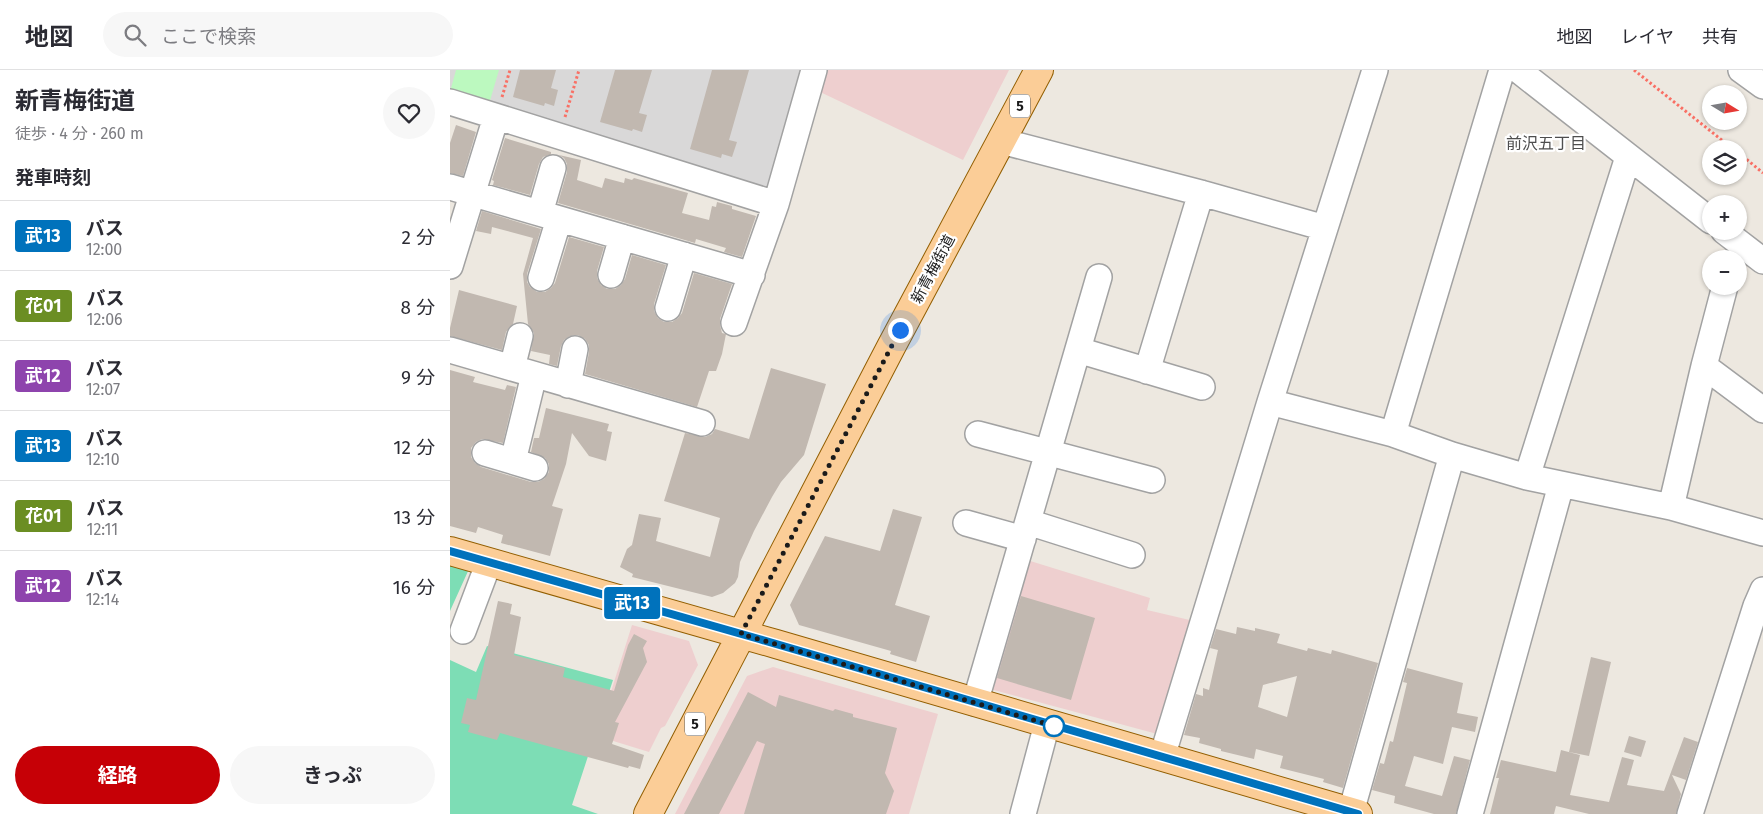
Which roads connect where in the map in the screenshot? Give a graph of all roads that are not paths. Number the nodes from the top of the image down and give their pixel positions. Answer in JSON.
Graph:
{"nodes":[{"id":1,"x":814,"y":70,"type":"edge"},
{"id":2,"x":1039,"y":70,"type":"edge"},
{"id":3,"x":1375,"y":70,"type":"edge"},
{"id":4,"x":1502,"y":70,"type":"edge"},
{"id":5,"x":1518,"y":70,"type":"edge"},
{"id":6,"x":1741,"y":70,"type":"edge"},
{"id":7,"x":1763,"y":86,"type":"edge"},
{"id":8,"x":450,"y":102,"type":"edge"},
{"id":9,"x":496,"y":117,"type":"junction"},
{"id":10,"x":1002,"y":142,"type":"junction"},
{"id":11,"x":1628,"y":157,"type":"junction"},
{"id":12,"x":553,"y":168,"type":"dead end"},
{"id":13,"x":461,"y":190,"type":"edge"},
{"id":14,"x":1201,"y":194,"type":"junction"},
{"id":15,"x":776,"y":204,"type":"junction"},
{"id":16,"x":1702,"y":214,"type":"edge"},
{"id":17,"x":550,"y":216,"type":"junction"},
{"id":18,"x":1325,"y":228,"type":"junction"},
{"id":19,"x":622,"y":237,"type":"junction"},
{"id":20,"x":1732,"y":244,"type":"edge"},
{"id":21,"x":684,"y":255,"type":"junction"},
{"id":22,"x":1763,"y":261,"type":"edge"},
{"id":23,"x":450,"y":266,"type":"edge"},
{"id":24,"x":611,"y":275,"type":"dead end"},
{"id":25,"x":752,"y":275,"type":"junction"},
{"id":26,"x":1099,"y":277,"type":"dead end"},
{"id":27,"x":541,"y":278,"type":"dead end"},
{"id":28,"x":1724,"y":295,"type":"edge"},
{"id":29,"x":668,"y":308,"type":"dead end"},
{"id":30,"x":734,"y":323,"type":"dead end"},
{"id":31,"x":520,"y":336,"type":"dead end"},
{"id":32,"x":575,"y":349,"type":"dead end"},
{"id":33,"x":450,"y":350,"type":"edge"},
{"id":34,"x":1078,"y":350,"type":"junction"},
{"id":35,"x":1704,"y":366,"type":"junction"},
{"id":36,"x":1147,"y":371,"type":"junction"},
{"id":37,"x":523,"y":372,"type":"junction"},
{"id":38,"x":568,"y":384,"type":"junction"},
{"id":39,"x":1202,"y":387,"type":"dead end"},
{"id":40,"x":1270,"y":402,"type":"junction"},
{"id":41,"x":1763,"y":410,"type":"edge"},
{"id":42,"x":702,"y":423,"type":"dead end"},
{"id":43,"x":978,"y":434,"type":"dead end"},
{"id":44,"x":1394,"y":434,"type":"junction"},
{"id":45,"x":1048,"y":452,"type":"junction"},
{"id":46,"x":485,"y":453,"type":"dead end"},
{"id":47,"x":1452,"y":455,"type":"junction"},
{"id":48,"x":1527,"y":477,"type":"junction"},
{"id":49,"x":1152,"y":480,"type":"dead end"},
{"id":50,"x":1561,"y":485,"type":"junction"},
{"id":51,"x":1671,"y":507,"type":"junction"},
{"id":52,"x":966,"y":523,"type":"dead end"},
{"id":53,"x":1025,"y":530,"type":"junction"},
{"id":54,"x":1763,"y":533,"type":"edge"},
{"id":55,"x":450,"y":551,"type":"edge"},
{"id":56,"x":1132,"y":555,"type":"dead end"},
{"id":57,"x":489,"y":562,"type":"junction"},
{"id":58,"x":1763,"y":590,"type":"edge"},
{"id":59,"x":463,"y":631,"type":"dead end"},
{"id":60,"x":741,"y":634,"type":"junction"},
{"id":61,"x":975,"y":703,"type":"junction"},
{"id":62,"x":1047,"y":724,"type":"junction"},
{"id":63,"x":1162,"y":757,"type":"junction"},
{"id":64,"x":1354,"y":813,"type":"edge"},
{"id":65,"x":648,"y":814,"type":"edge"},
{"id":66,"x":1023,"y":814,"type":"edge"},
{"id":67,"x":1470,"y":814,"type":"edge"},
{"id":68,"x":1690,"y":814,"type":"edge"}],
"edges":[{"from":1,"to":15,"type":"street"},
{"from":2,"to":10,"type":"main road","name":"新青梅街道","number":"5"},
{"from":3,"to":18,"type":"street"},
{"from":4,"to":44,"type":"street"},
{"from":5,"to":11,"type":"street"},
{"from":6,"to":7,"type":"street"},
{"from":8,"to":9,"type":"street"},
{"from":9,"to":13,"type":"street"},
{"from":9,"to":15,"type":"street"},
{"from":10,"to":14,"type":"street"},
{"from":10,"to":60,"type":"main road","name":"新青梅街道","number":"5"},
{"from":11,"to":16,"type":"street"},
{"from":11,"to":48,"type":"street"},
{"from":12,"to":17,"type":"street"},
{"from":13,"to":17,"type":"street"},
{"from":13,"to":23,"type":"street"},
{"from":14,"to":18,"type":"street"},
{"from":14,"to":36,"type":"street"},
{"from":15,"to":25,"type":"street"},
{"from":17,"to":19,"type":"street"},
{"from":17,"to":27,"type":"street"},
{"from":18,"to":40,"type":"street"},
{"from":19,"to":21,"type":"street"},
{"from":19,"to":24,"type":"street"},
{"from":20,"to":22,"type":"street"},
{"from":21,"to":25,"type":"street"},
{"from":21,"to":29,"type":"street"},
{"from":25,"to":30,"type":"street"},
{"from":26,"to":34,"type":"street"},
{"from":28,"to":35,"type":"street"},
{"from":31,"to":37,"type":"street"},
{"from":32,"to":38,"type":"street"},
{"from":33,"to":37,"type":"street"},
{"from":34,"to":36,"type":"street"},
{"from":34,"to":45,"type":"street"},
{"from":35,"to":41,"type":"street"},
{"from":35,"to":51,"type":"street"},
{"from":36,"to":39,"type":"street"},
{"from":37,"to":38,"type":"street"},
{"from":37,"to":46,"type":"street"},
{"from":38,"to":42,"type":"street"},
{"from":40,"to":44,"type":"street"},
{"from":40,"to":63,"type":"street"},
{"from":43,"to":45,"type":"street"},
{"from":44,"to":47,"type":"street"},
{"from":45,"to":49,"type":"street"},
{"from":45,"to":53,"type":"street"},
{"from":47,"to":48,"type":"street"},
{"from":47,"to":64,"type":"street"},
{"from":48,"to":50,"type":"street"},
{"from":50,"to":51,"type":"street"},
{"from":50,"to":67,"type":"street"},
{"from":51,"to":54,"type":"street"},
{"from":52,"to":53,"type":"street"},
{"from":53,"to":56,"type":"street"},
{"from":53,"to":61,"type":"street"},
{"from":55,"to":57,"type":"main road"},
{"from":57,"to":59,"type":"street"},
{"from":57,"to":60,"type":"main road"},
{"from":58,"to":68,"type":"street"},
{"from":60,"to":61,"type":"main road"},
{"from":60,"to":65,"type":"main road","name":"新青梅街道","number":"5"},
{"from":61,"to":62,"type":"main road"},
{"from":62,"to":63,"type":"main road"},
{"from":62,"to":66,"type":"street"},
{"from":63,"to":64,"type":"main road"}]}
